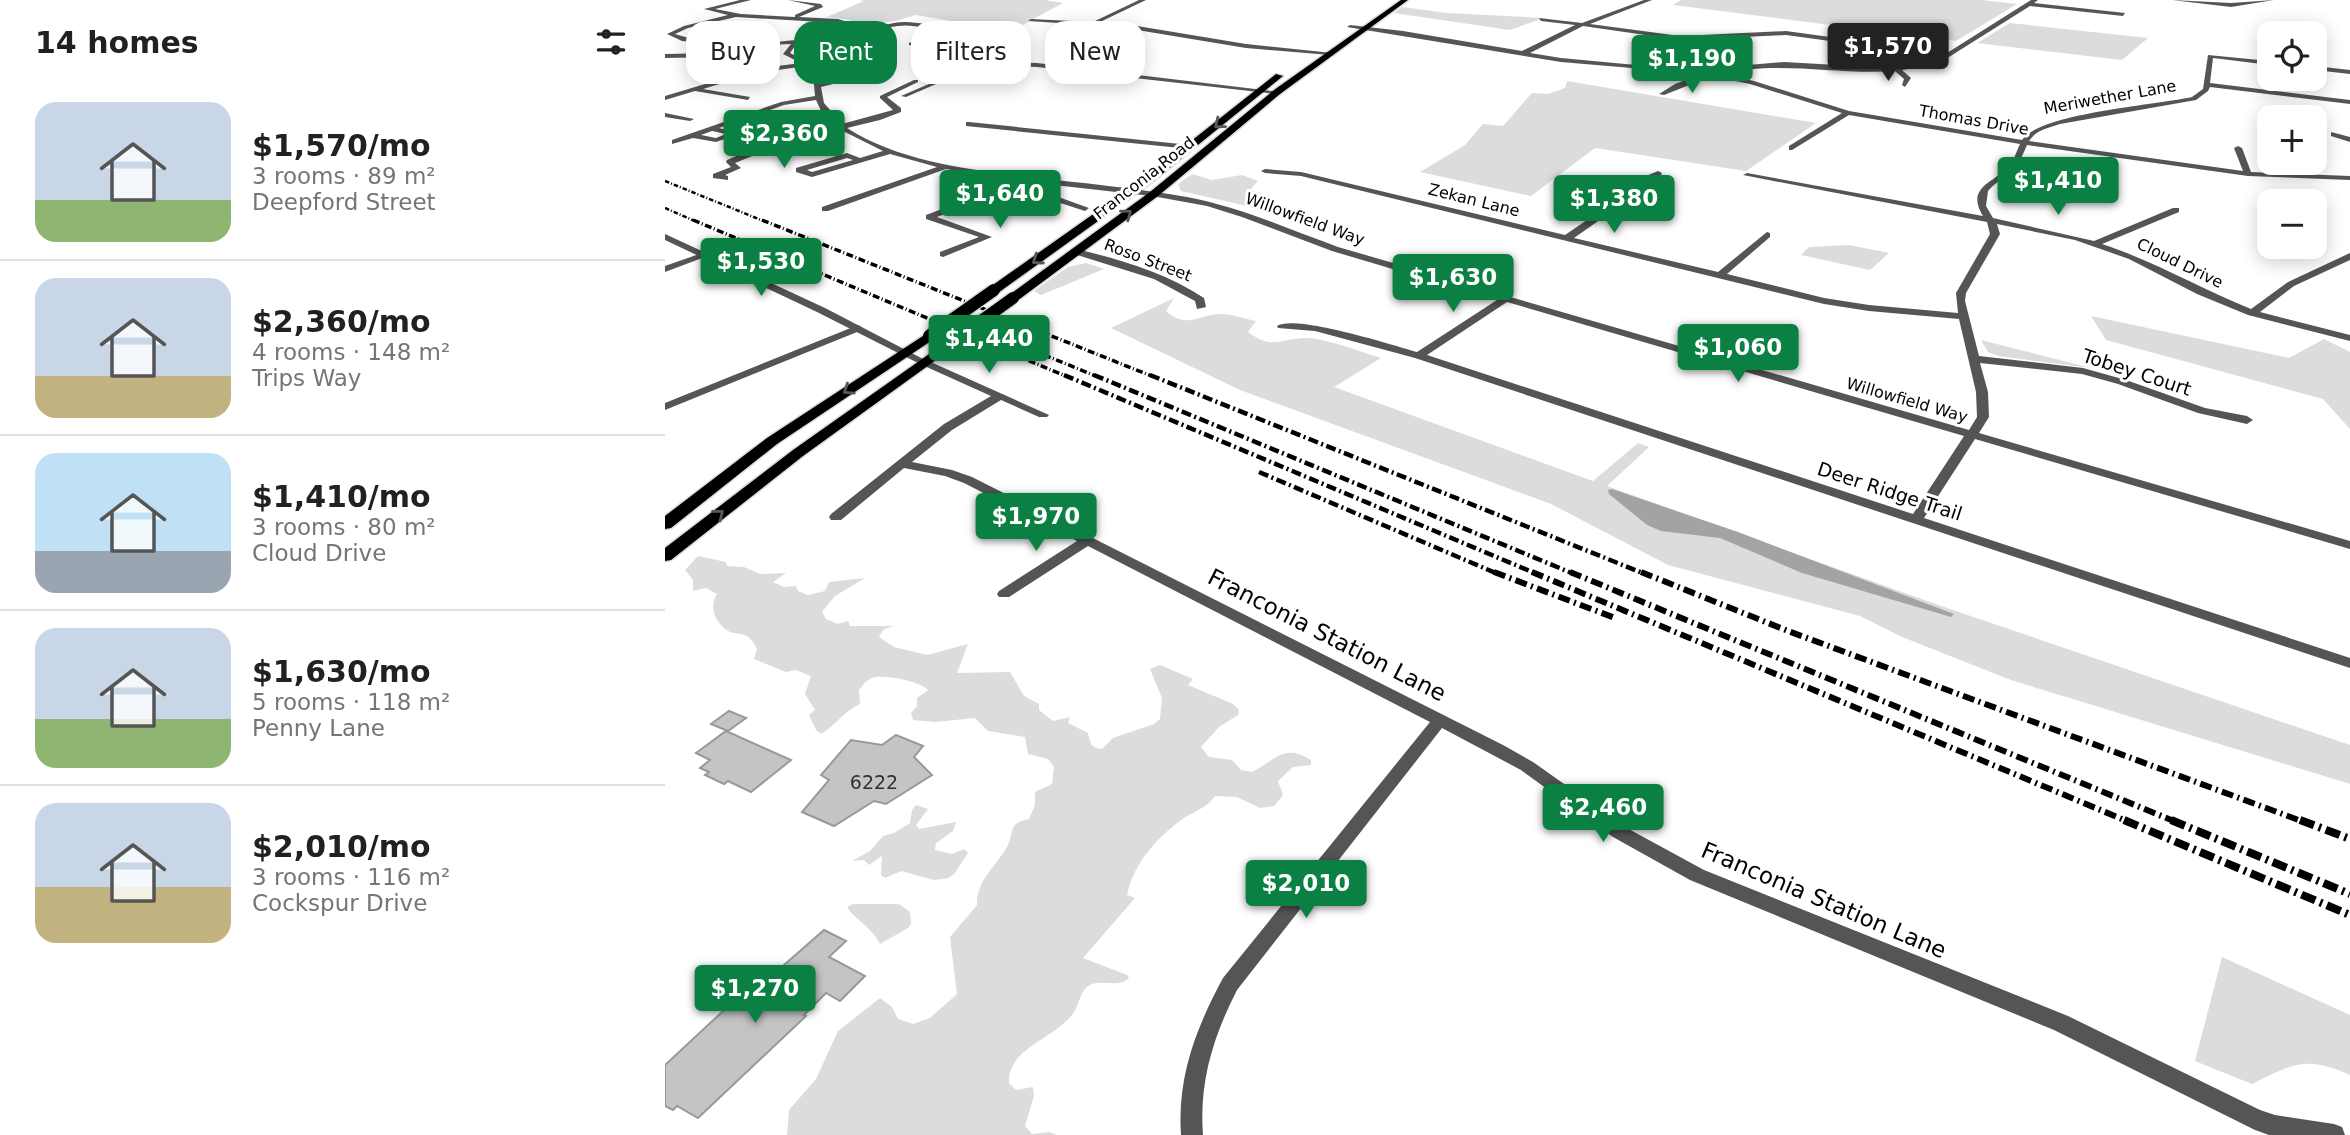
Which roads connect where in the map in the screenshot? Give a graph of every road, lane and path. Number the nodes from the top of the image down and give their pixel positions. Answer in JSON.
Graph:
{"nodes":[{"id":1,"x":748,"y":0,"type":"edge"},
{"id":2,"x":791,"y":0,"type":"edge"},
{"id":3,"x":1143,"y":0,"type":"edge"},
{"id":4,"x":1403,"y":0,"type":"edge"},
{"id":5,"x":1649,"y":0,"type":"edge"},
{"id":6,"x":2175,"y":0,"type":"edge"},
{"id":7,"x":2271,"y":0,"type":"edge"},
{"id":8,"x":2031,"y":2,"type":"edge"},
{"id":9,"x":1119,"y":12,"type":"junction"},
{"id":10,"x":2123,"y":14,"type":"dead end"},
{"id":11,"x":735,"y":15,"type":"junction"},
{"id":12,"x":1363,"y":18,"type":"dead end"},
{"id":13,"x":789,"y":19,"type":"junction"},
{"id":14,"x":1541,"y":19,"type":"dead end"},
{"id":15,"x":838,"y":21,"type":"edge"},
{"id":16,"x":1031,"y":21,"type":"dead end"},
{"id":17,"x":1045,"y":21,"type":"edge"},
{"id":18,"x":1099,"y":21,"type":"edge"},
{"id":19,"x":1123,"y":21,"type":"edge"},
{"id":20,"x":1581,"y":25,"type":"junction"},
{"id":21,"x":1347,"y":28,"type":"joint"},
{"id":22,"x":1366,"y":28,"type":"junction"},
{"id":23,"x":1145,"y":29,"type":"edge"},
{"id":24,"x":668,"y":34,"type":"edge"},
{"id":25,"x":686,"y":39,"type":"edge"},
{"id":26,"x":780,"y":44,"type":"edge"},
{"id":27,"x":794,"y":44,"type":"joint"},
{"id":28,"x":1323,"y":44,"type":"dead end"},
{"id":29,"x":1312,"y":52,"type":"junction"},
{"id":30,"x":1330,"y":53,"type":"junction"},
{"id":31,"x":1522,"y":54,"type":"junction"},
{"id":32,"x":1947,"y":55,"type":"junction"},
{"id":33,"x":665,"y":56,"type":"edge"},
{"id":34,"x":686,"y":56,"type":"edge"},
{"id":35,"x":794,"y":58,"type":"edge"},
{"id":36,"x":1303,"y":59,"type":"dead end"},
{"id":37,"x":2257,"y":61,"type":"edge"},
{"id":38,"x":1031,"y":65,"type":"edge"},
{"id":39,"x":794,"y":66,"type":"edge"},
{"id":40,"x":1896,"y":69,"type":"junction"},
{"id":41,"x":2327,"y":69,"type":"edge"},
{"id":42,"x":1286,"y":72,"type":"dead end"},
{"id":43,"x":2350,"y":72,"type":"edge"},
{"id":44,"x":1714,"y":74,"type":"junction"},
{"id":45,"x":911,"y":83,"type":"edge"},
{"id":46,"x":824,"y":84,"type":"edge"},
{"id":47,"x":932,"y":84,"type":"edge"},
{"id":48,"x":819,"y":85,"type":"joint"},
{"id":49,"x":1905,"y":85,"type":"dead end"},
{"id":50,"x":2207,"y":85,"type":"junction"},
{"id":51,"x":694,"y":89,"type":"junction"},
{"id":52,"x":1259,"y":91,"type":"junction"},
{"id":53,"x":1277,"y":92,"type":"junction"},
{"id":54,"x":1662,"y":94,"type":"dead end"},
{"id":55,"x":666,"y":97,"type":"edge"},
{"id":56,"x":819,"y":97,"type":"junction"},
{"id":57,"x":748,"y":98,"type":"dead end"},
{"id":58,"x":891,"y":102,"type":"junction"},
{"id":59,"x":2350,"y":102,"type":"edge"},
{"id":60,"x":1848,"y":113,"type":"junction"},
{"id":61,"x":665,"y":115,"type":"edge"},
{"id":62,"x":690,"y":119,"type":"dead end"},
{"id":63,"x":969,"y":124,"type":"dead end"},
{"id":64,"x":842,"y":127,"type":"junction"},
{"id":65,"x":711,"y":129,"type":"junction"},
{"id":66,"x":2335,"y":134,"type":"dead end"},
{"id":67,"x":692,"y":136,"type":"junction"},
{"id":68,"x":2350,"y":140,"type":"edge"},
{"id":69,"x":675,"y":142,"type":"dead end"},
{"id":70,"x":2025,"y":143,"type":"junction"},
{"id":71,"x":1189,"y":147,"type":"junction"},
{"id":72,"x":1792,"y":148,"type":"dead end"},
{"id":73,"x":2238,"y":148,"type":"dead end"},
{"id":74,"x":891,"y":151,"type":"junction"},
{"id":75,"x":859,"y":160,"type":"junction"},
{"id":76,"x":947,"y":166,"type":"junction"},
{"id":77,"x":1265,"y":171,"type":"dead end"},
{"id":78,"x":1658,"y":173,"type":"dead end"},
{"id":79,"x":1747,"y":174,"type":"dead end"},
{"id":80,"x":2248,"y":174,"type":"junction"},
{"id":81,"x":725,"y":178,"type":"dead end"},
{"id":82,"x":1030,"y":178,"type":"junction"},
{"id":83,"x":2350,"y":178,"type":"edge"},
{"id":84,"x":1008,"y":189,"type":"junction"},
{"id":85,"x":1133,"y":192,"type":"junction"},
{"id":86,"x":1154,"y":194,"type":"junction"},
{"id":87,"x":1085,"y":208,"type":"dead end"},
{"id":88,"x":825,"y":209,"type":"dead end"},
{"id":89,"x":2176,"y":210,"type":"dead end"},
{"id":90,"x":1990,"y":219,"type":"junction"},
{"id":91,"x":1767,"y":235,"type":"dead end"},
{"id":92,"x":665,"y":237,"type":"edge"},
{"id":93,"x":1566,"y":239,"type":"junction"},
{"id":94,"x":2096,"y":243,"type":"junction"},
{"id":95,"x":1077,"y":252,"type":"junction"},
{"id":96,"x":943,"y":254,"type":"dead end"},
{"id":97,"x":705,"y":255,"type":"junction"},
{"id":98,"x":2350,"y":256,"type":"edge"},
{"id":99,"x":665,"y":269,"type":"edge"},
{"id":100,"x":1719,"y":276,"type":"junction"},
{"id":101,"x":1505,"y":299,"type":"junction"},
{"id":102,"x":1201,"y":307,"type":"dead end"},
{"id":103,"x":2252,"y":313,"type":"junction"},
{"id":104,"x":1962,"y":316,"type":"junction"},
{"id":105,"x":1282,"y":326,"type":"dead end"},
{"id":106,"x":858,"y":328,"type":"junction"},
{"id":107,"x":2350,"y":338,"type":"edge"},
{"id":108,"x":905,"y":352,"type":"junction"},
{"id":109,"x":1419,"y":355,"type":"junction"},
{"id":110,"x":1974,"y":359,"type":"junction"},
{"id":111,"x":924,"y":362,"type":"junction"},
{"id":112,"x":998,"y":397,"type":"junction"},
{"id":113,"x":665,"y":407,"type":"edge"},
{"id":114,"x":1043,"y":415,"type":"dead end"},
{"id":115,"x":2247,"y":419,"type":"dead end"},
{"id":116,"x":1971,"y":436,"type":"junction"},
{"id":117,"x":902,"y":464,"type":"junction"},
{"id":118,"x":836,"y":517,"type":"dead end"},
{"id":119,"x":1916,"y":520,"type":"junction"},
{"id":120,"x":665,"y":524,"type":"edge"},
{"id":121,"x":1087,"y":541,"type":"junction"},
{"id":122,"x":2350,"y":545,"type":"edge"},
{"id":123,"x":665,"y":556,"type":"edge"},
{"id":124,"x":1004,"y":594,"type":"dead end"},
{"id":125,"x":2350,"y":663,"type":"edge"},
{"id":126,"x":1440,"y":720,"type":"junction"},
{"id":127,"x":1192,"y":1135,"type":"edge"},
{"id":128,"x":2334,"y":1135,"type":"edge"}],
"edges":[{"from":1,"to":11,"type":"street"},
{"from":2,"to":13,"type":"street"},
{"from":3,"to":9,"type":"street"},
{"from":4,"to":22,"type":"main road","name":"Franconia Road"},
{"from":5,"to":20,"type":"street"},
{"from":6,"to":7,"type":"street"},
{"from":8,"to":10,"type":"street"},
{"from":8,"to":32,"type":"street"},
{"from":9,"to":18,"type":"street"},
{"from":9,"to":19,"type":"street"},
{"from":11,"to":13,"type":"street"},
{"from":11,"to":24,"type":"street"},
{"from":12,"to":21,"type":"main road"},
{"from":13,"to":15,"type":"street"},
{"from":14,"to":20,"type":"street"},
{"from":16,"to":17,"type":"street"},
{"from":20,"to":31,"type":"street"},
{"from":20,"to":32,"type":"street"},
{"from":21,"to":22,"type":"street","name":"Thomas Drive"},
{"from":22,"to":30,"type":"main road","name":"Franconia Road"},
{"from":22,"to":31,"type":"street","name":"Thomas Drive"},
{"from":23,"to":29,"type":"street"},
{"from":24,"to":25,"type":"street"},
{"from":26,"to":27,"type":"street"},
{"from":27,"to":35,"type":"street"},
{"from":28,"to":29,"type":"main road"},
{"from":29,"to":30,"type":"street"},
{"from":29,"to":36,"type":"main road"},
{"from":30,"to":53,"type":"main road","name":"Franconia Road"},
{"from":31,"to":44,"type":"street","name":"Thomas Drive"},
{"from":32,"to":40,"type":"street"},
{"from":33,"to":34,"type":"street"},
{"from":37,"to":50,"type":"street"},
{"from":38,"to":52,"type":"street"},
{"from":39,"to":51,"type":"street"},
{"from":40,"to":44,"type":"street"},
{"from":40,"to":49,"type":"street"},
{"from":41,"to":43,"type":"street"},
{"from":42,"to":52,"type":"main road","name":"Franconia Road"},
{"from":44,"to":54,"type":"street"},
{"from":44,"to":60,"type":"street","name":"Thomas Drive"},
{"from":45,"to":58,"type":"street"},
{"from":46,"to":48,"type":"street"},
{"from":47,"to":58,"type":"street"},
{"from":48,"to":56,"type":"street"},
{"from":50,"to":59,"type":"street"},
{"from":50,"to":70,"type":"street","name":"Meriwether Lane"},
{"from":51,"to":55,"type":"street"},
{"from":51,"to":57,"type":"street"},
{"from":52,"to":53,"type":"street"},
{"from":52,"to":71,"type":"main road","name":"Franconia Road","one_way":true},
{"from":53,"to":86,"type":"main road","name":"Franconia Road"},
{"from":56,"to":64,"type":"street"},
{"from":56,"to":65,"type":"street"},
{"from":58,"to":64,"type":"street"},
{"from":60,"to":70,"type":"street","name":"Thomas Drive"},
{"from":60,"to":72,"type":"street"},
{"from":61,"to":62,"type":"street"},
{"from":63,"to":71,"type":"street"},
{"from":64,"to":74,"type":"street","name":"Willowfield Way"},
{"from":64,"to":81,"type":"street"},
{"from":65,"to":67,"type":"street"},
{"from":65,"to":67,"type":"street"},
{"from":66,"to":68,"type":"street"},
{"from":67,"to":69,"type":"street"},
{"from":70,"to":80,"type":"street","name":"Thomas Drive"},
{"from":70,"to":90,"type":"street","name":"Meriwether Lane"},
{"from":71,"to":85,"type":"main road","name":"Franconia Road"},
{"from":73,"to":80,"type":"street"},
{"from":74,"to":75,"type":"street"},
{"from":74,"to":76,"type":"street","name":"Willowfield Way"},
{"from":75,"to":75,"type":"street"},
{"from":76,"to":82,"type":"street","name":"Willowfield Way"},
{"from":76,"to":88,"type":"street"},
{"from":77,"to":93,"type":"street","name":"Zekan Lane"},
{"from":78,"to":93,"type":"street"},
{"from":79,"to":90,"type":"street","name":"Cloud Drive"},
{"from":80,"to":83,"type":"street","name":"Thomas Drive"},
{"from":82,"to":84,"type":"street"},
{"from":82,"to":85,"type":"street","name":"Willowfield Way"},
{"from":84,"to":87,"type":"street"},
{"from":84,"to":96,"type":"street"},
{"from":85,"to":86,"type":"street","name":"Willowfield Way"},
{"from":85,"to":108,"type":"main road","name":"Franconia Road","one_way":true,"bridge":true},
{"from":95,"to":86,"type":"main road","name":"Franconia Road","one_way":true},
{"from":86,"to":101,"type":"street","name":"Willowfield Way"},
{"from":89,"to":94,"type":"street"},
{"from":90,"to":94,"type":"street","name":"Cloud Drive"},
{"from":90,"to":104,"type":"street","name":"Meriwether Lane"},
{"from":91,"to":100,"type":"street"},
{"from":92,"to":97,"type":"street"},
{"from":93,"to":100,"type":"street","name":"Zekan Lane"},
{"from":94,"to":103,"type":"street","name":"Cloud Drive"},
{"from":95,"to":102,"type":"street","name":"Roso Street"},
{"from":95,"to":111,"type":"main road","name":"Franconia Road","bridge":true},
{"from":97,"to":99,"type":"street"},
{"from":97,"to":106,"type":"street"},
{"from":98,"to":103,"type":"street"},
{"from":100,"to":104,"type":"street","name":"Zekan Lane"},
{"from":101,"to":109,"type":"street"},
{"from":101,"to":116,"type":"street","name":"Willowfield Way"},
{"from":103,"to":107,"type":"street","name":"Cloud Drive"},
{"from":104,"to":110,"type":"street","name":"Meriwether Lane"},
{"from":105,"to":109,"type":"street","name":"Deer Ridge Trail"},
{"from":106,"to":108,"type":"street"},
{"from":106,"to":113,"type":"street"},
{"from":108,"to":111,"type":"street"},
{"from":108,"to":120,"type":"main road","name":"Franconia Road","one_way":true},
{"from":109,"to":119,"type":"street","name":"Deer Ridge Trail"},
{"from":110,"to":115,"type":"street","name":"Tobey Court"},
{"from":110,"to":116,"type":"street","name":"Meriwether Lane"},
{"from":111,"to":112,"type":"street"},
{"from":123,"to":111,"type":"main road","name":"Franconia Road","one_way":true},
{"from":112,"to":114,"type":"street"},
{"from":112,"to":117,"type":"street"},
{"from":116,"to":119,"type":"street","name":"Meriwether Lane"},
{"from":116,"to":122,"type":"street","name":"Willowfield Way"},
{"from":117,"to":118,"type":"street"},
{"from":117,"to":121,"type":"street","name":"Franconia Station Lane"},
{"from":119,"to":125,"type":"street","name":"Deer Ridge Trail"},
{"from":121,"to":124,"type":"street"},
{"from":121,"to":126,"type":"street","name":"Franconia Station Lane"},
{"from":126,"to":127,"type":"street"},
{"from":126,"to":128,"type":"street","name":"Franconia Station Lane"}]}
